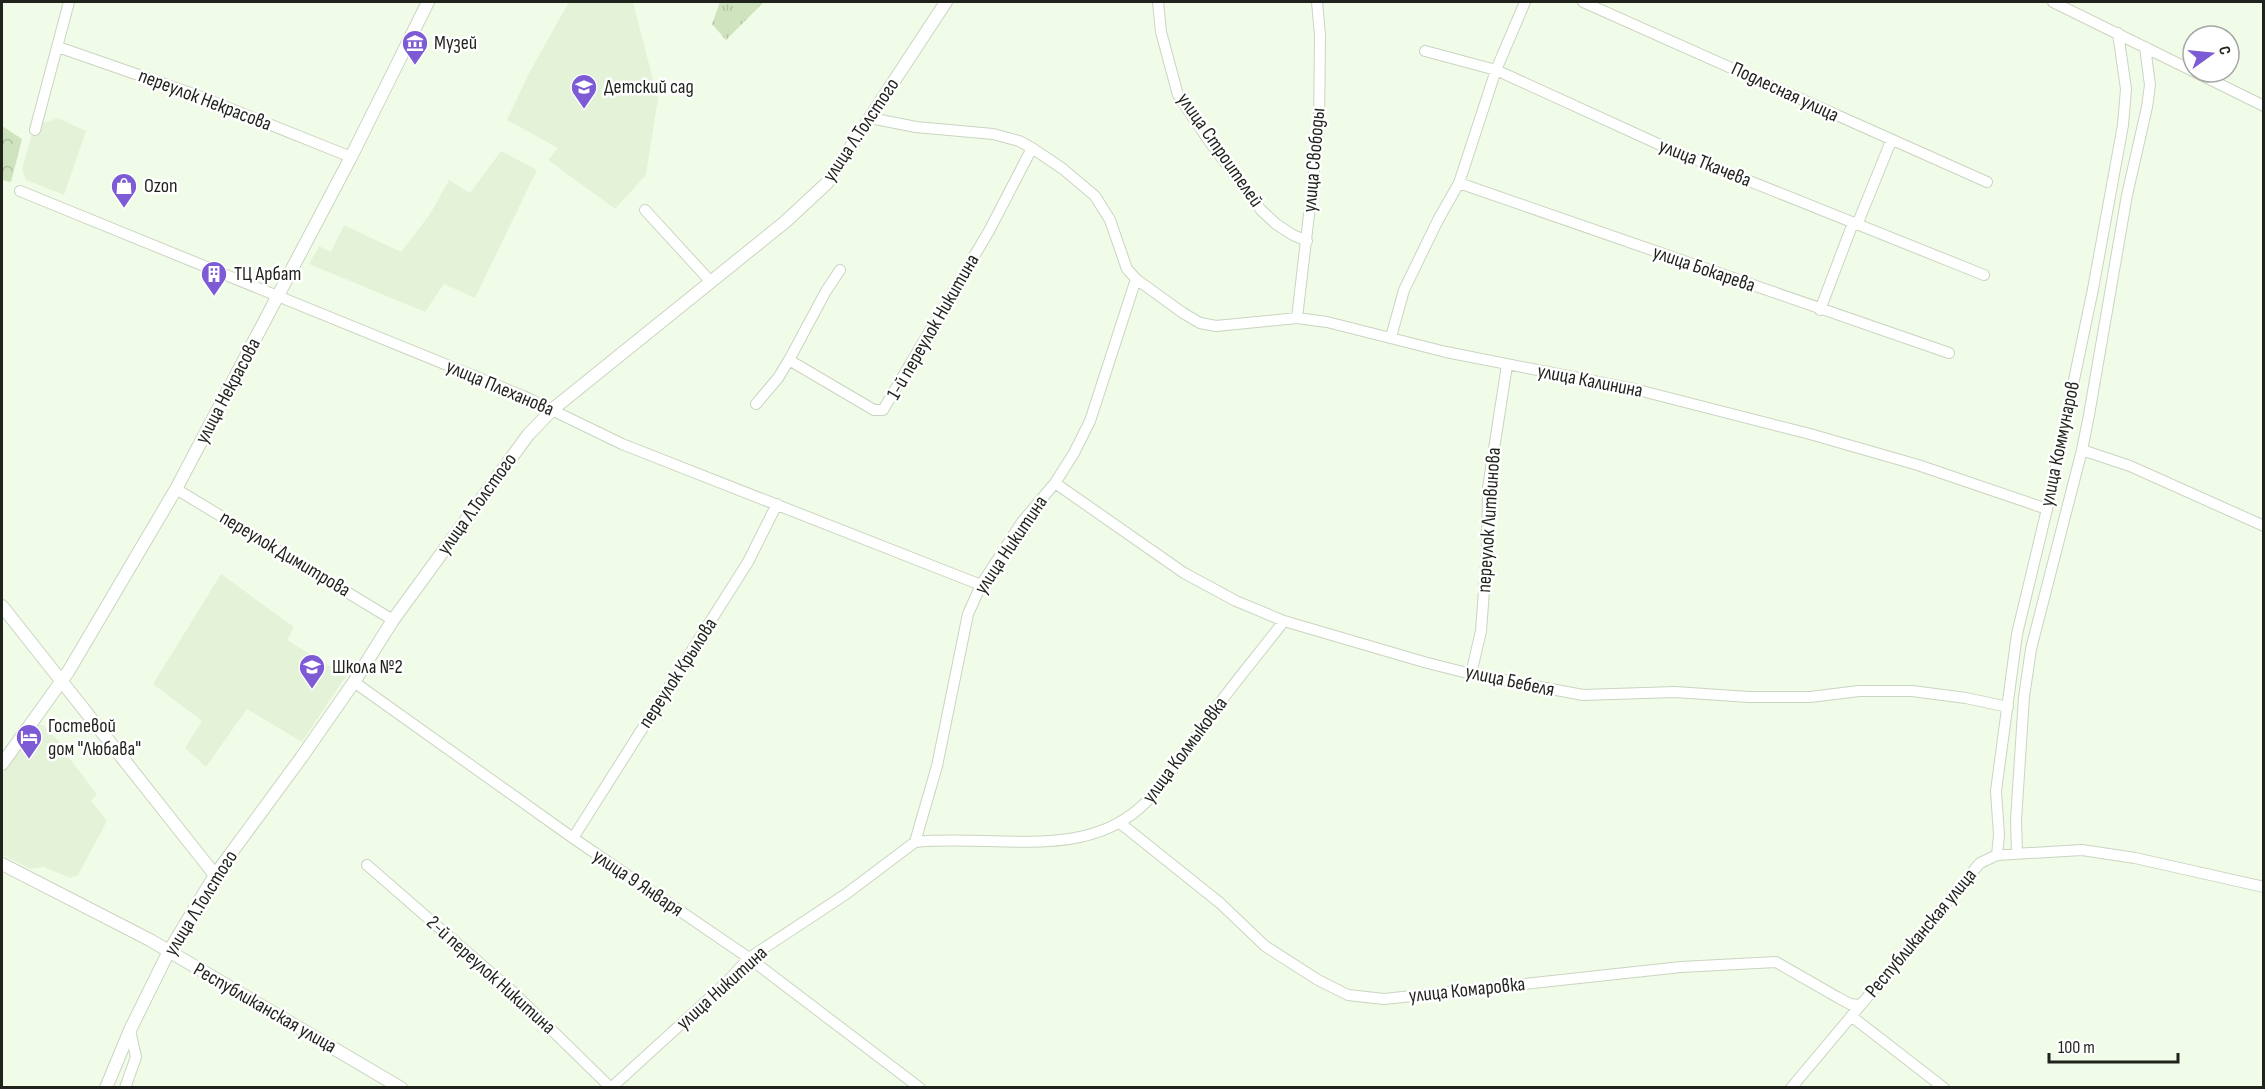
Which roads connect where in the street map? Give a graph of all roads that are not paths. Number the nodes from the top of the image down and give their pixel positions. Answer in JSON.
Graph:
{"nodes":[{"id":1,"x":69,"y":2,"type":"edge"},
{"id":2,"x":428,"y":2,"type":"edge"},
{"id":3,"x":946,"y":2,"type":"edge"},
{"id":4,"x":1158,"y":2,"type":"edge"},
{"id":5,"x":1317,"y":2,"type":"edge"},
{"id":6,"x":1526,"y":2,"type":"edge"},
{"id":7,"x":1583,"y":2,"type":"edge"},
{"id":8,"x":2053,"y":2,"type":"edge"},
{"id":9,"x":2118,"y":33,"type":"junction"},
{"id":10,"x":58,"y":47,"type":"junction"},
{"id":11,"x":2145,"y":47,"type":"junction"},
{"id":12,"x":1425,"y":51,"type":"dead end"},
{"id":13,"x":2181,"y":65,"type":"edge"},
{"id":14,"x":1496,"y":70,"type":"junction"},
{"id":15,"x":2219,"y":84,"type":"edge"},
{"id":16,"x":2264,"y":106,"type":"edge"},
{"id":17,"x":870,"y":118,"type":"junction"},
{"id":18,"x":35,"y":130,"type":"dead end"},
{"id":19,"x":1891,"y":141,"type":"junction"},
{"id":20,"x":1032,"y":148,"type":"junction"},
{"id":21,"x":351,"y":157,"type":"junction"},
{"id":22,"x":1987,"y":182,"type":"dead end"},
{"id":23,"x":1459,"y":183,"type":"junction"},
{"id":24,"x":20,"y":191,"type":"dead end"},
{"id":25,"x":645,"y":210,"type":"dead end"},
{"id":26,"x":1855,"y":224,"type":"junction"},
{"id":27,"x":1307,"y":241,"type":"junction"},
{"id":28,"x":840,"y":270,"type":"dead end"},
{"id":29,"x":1984,"y":275,"type":"dead end"},
{"id":30,"x":1136,"y":279,"type":"junction"},
{"id":31,"x":711,"y":282,"type":"junction"},
{"id":32,"x":278,"y":296,"type":"junction"},
{"id":33,"x":1820,"y":309,"type":"junction"},
{"id":34,"x":1297,"y":318,"type":"junction"},
{"id":35,"x":1391,"y":337,"type":"junction"},
{"id":36,"x":1949,"y":353,"type":"dead end"},
{"id":37,"x":789,"y":360,"type":"junction"},
{"id":38,"x":1507,"y":365,"type":"junction"},
{"id":39,"x":756,"y":404,"type":"dead end"},
{"id":40,"x":553,"y":409,"type":"junction"},
{"id":41,"x":2082,"y":450,"type":"junction"},
{"id":42,"x":1055,"y":483,"type":"junction"},
{"id":43,"x":176,"y":489,"type":"junction"},
{"id":44,"x":777,"y":504,"type":"junction"},
{"id":45,"x":2047,"y":509,"type":"junction"},
{"id":46,"x":2264,"y":526,"type":"edge"},
{"id":47,"x":981,"y":585,"type":"junction"},
{"id":48,"x":2,"y":606,"type":"edge"},
{"id":49,"x":393,"y":620,"type":"junction"},
{"id":50,"x":1284,"y":621,"type":"junction"},
{"id":51,"x":1471,"y":674,"type":"junction"},
{"id":52,"x":60,"y":681,"type":"junction"},
{"id":53,"x":354,"y":682,"type":"junction"},
{"id":54,"x":2008,"y":707,"type":"junction"},
{"id":55,"x":2,"y":764,"type":"edge"},
{"id":56,"x":1120,"y":823,"type":"junction"},
{"id":57,"x":573,"y":838,"type":"junction"},
{"id":58,"x":915,"y":842,"type":"junction"},
{"id":59,"x":2017,"y":853,"type":"junction"},
{"id":60,"x":1997,"y":855,"type":"junction"},
{"id":61,"x":2,"y":864,"type":"edge"},
{"id":62,"x":367,"y":865,"type":"dead end"},
{"id":63,"x":215,"y":875,"type":"junction"},
{"id":64,"x":2264,"y":887,"type":"edge"},
{"id":65,"x":169,"y":951,"type":"junction"},
{"id":66,"x":749,"y":958,"type":"junction"},
{"id":67,"x":1861,"y":1005,"type":"junction"},
{"id":68,"x":1851,"y":1016,"type":"junction"},
{"id":69,"x":130,"y":1030,"type":"junction"},
{"id":70,"x":106,"y":1088,"type":"edge"},
{"id":71,"x":125,"y":1088,"type":"edge"},
{"id":72,"x":400,"y":1088,"type":"edge"},
{"id":73,"x":611,"y":1088,"type":"edge"},
{"id":74,"x":920,"y":1088,"type":"edge"},
{"id":75,"x":1791,"y":1088,"type":"edge"},
{"id":76,"x":1944,"y":1088,"type":"edge"}],
"edges":[{"from":1,"to":10,"type":"street"},
{"from":2,"to":21,"type":"street","name":"улица Некрасова"},
{"from":3,"to":17,"type":"street","name":"улица Л.Толстого"},
{"from":4,"to":27,"type":"street","name":"улица Строителей"},
{"from":5,"to":27,"type":"street","name":"улица Свободы"},
{"from":6,"to":14,"type":"street"},
{"from":7,"to":19,"type":"street","name":"Подлесная улица"},
{"from":8,"to":9,"type":"street"},
{"from":9,"to":11,"type":"street"},
{"from":9,"to":45,"type":"street","name":"улица Коммунаров"},
{"from":10,"to":18,"type":"street"},
{"from":10,"to":21,"type":"street","name":"переулок Некрасова"},
{"from":11,"to":13,"type":"street"},
{"from":11,"to":41,"type":"street","name":"улица Коммунаров"},
{"from":12,"to":14,"type":"street","name":"улица Ткачева"},
{"from":14,"to":23,"type":"street"},
{"from":14,"to":26,"type":"street","name":"улица Ткачева"},
{"from":15,"to":16,"type":"street"},
{"from":17,"to":20,"type":"street"},
{"from":17,"to":31,"type":"street","name":"улица Л.Толстого"},
{"from":19,"to":22,"type":"street","name":"Подлесная улица"},
{"from":19,"to":26,"type":"street"},
{"from":20,"to":30,"type":"street"},
{"from":20,"to":37,"type":"street","name":"1-й переулок Никитина"},
{"from":21,"to":32,"type":"street","name":"улица Некрасова"},
{"from":23,"to":33,"type":"street","name":"улица Бокарева"},
{"from":23,"to":35,"type":"street"},
{"from":24,"to":32,"type":"street","name":"улица Плеханова"},
{"from":25,"to":31,"type":"street"},
{"from":26,"to":29,"type":"street","name":"улица Ткачева"},
{"from":26,"to":33,"type":"street"},
{"from":27,"to":34,"type":"street","name":"улица Свободы"},
{"from":28,"to":37,"type":"street"},
{"from":30,"to":34,"type":"street","name":"улица Калинина"},
{"from":30,"to":42,"type":"street","name":"улица Никитина"},
{"from":31,"to":40,"type":"street","name":"улица Л.Толстого"},
{"from":32,"to":40,"type":"street","name":"улица Плеханова"},
{"from":32,"to":43,"type":"street","name":"улица Некрасова"},
{"from":33,"to":36,"type":"street","name":"улица Бокарева"},
{"from":34,"to":35,"type":"street","name":"улица Калинина"},
{"from":35,"to":38,"type":"street","name":"улица Калинина"},
{"from":37,"to":39,"type":"street"},
{"from":38,"to":45,"type":"street","name":"улица Калинина"},
{"from":38,"to":51,"type":"street","name":"переулок Литвинова"},
{"from":40,"to":44,"type":"street","name":"улица Плеханова"},
{"from":40,"to":49,"type":"street","name":"улица Л.Толстого"},
{"from":41,"to":46,"type":"street"},
{"from":41,"to":59,"type":"street","name":"улица Коммунаров"},
{"from":42,"to":47,"type":"street","name":"улица Никитина"},
{"from":42,"to":50,"type":"street","name":"улица Бебеля"},
{"from":43,"to":49,"type":"street","name":"переулок Димитрова"},
{"from":43,"to":52,"type":"street","name":"улица Некрасова"},
{"from":44,"to":47,"type":"street","name":"улица Плеханова"},
{"from":44,"to":57,"type":"street","name":"переулок Крылова"},
{"from":45,"to":54,"type":"street","name":"улица Коммунаров"},
{"from":47,"to":58,"type":"street","name":"улица Никитина"},
{"from":48,"to":52,"type":"street"},
{"from":49,"to":53,"type":"street","name":"улица Л.Толстого"},
{"from":50,"to":51,"type":"street","name":"улица Бебеля"},
{"from":50,"to":56,"type":"street","name":"улица Колмыковка"},
{"from":51,"to":54,"type":"street","name":"улица Бебеля"},
{"from":52,"to":55,"type":"street","name":"улица Некрасова"},
{"from":52,"to":63,"type":"street"},
{"from":53,"to":57,"type":"street","name":"улица 9 Января"},
{"from":53,"to":63,"type":"street","name":"улица Л.Толстого"},
{"from":54,"to":60,"type":"street","name":"улица Коммунаров"},
{"from":56,"to":58,"type":"street","name":"улица Колмыковка"},
{"from":56,"to":67,"type":"street","name":"улица Комаровка"},
{"from":57,"to":66,"type":"street","name":"улица 9 Января"},
{"from":58,"to":66,"type":"street","name":"улица Никитина"},
{"from":59,"to":60,"type":"street","name":"Республиканская улица"},
{"from":59,"to":64,"type":"street","name":"Республиканская улица"},
{"from":60,"to":67,"type":"street","name":"Республиканская улица"},
{"from":61,"to":65,"type":"street","name":"Республиканская улица"},
{"from":62,"to":73,"type":"street","name":"2-й переулок Никитина"},
{"from":63,"to":65,"type":"street","name":"улица Л.Толстого"},
{"from":65,"to":69,"type":"street","name":"улица Л.Толстого"},
{"from":65,"to":72,"type":"street","name":"Республиканская улица"},
{"from":66,"to":73,"type":"street","name":"улица Никитина"},
{"from":66,"to":74,"type":"street","name":"улица 9 Января"},
{"from":67,"to":68,"type":"street","name":"Республиканская улица"},
{"from":68,"to":75,"type":"street","name":"Республиканская улица"},
{"from":68,"to":76,"type":"street"},
{"from":69,"to":70,"type":"street","name":"улица Л.Толстого"},
{"from":69,"to":71,"type":"street"}]}
